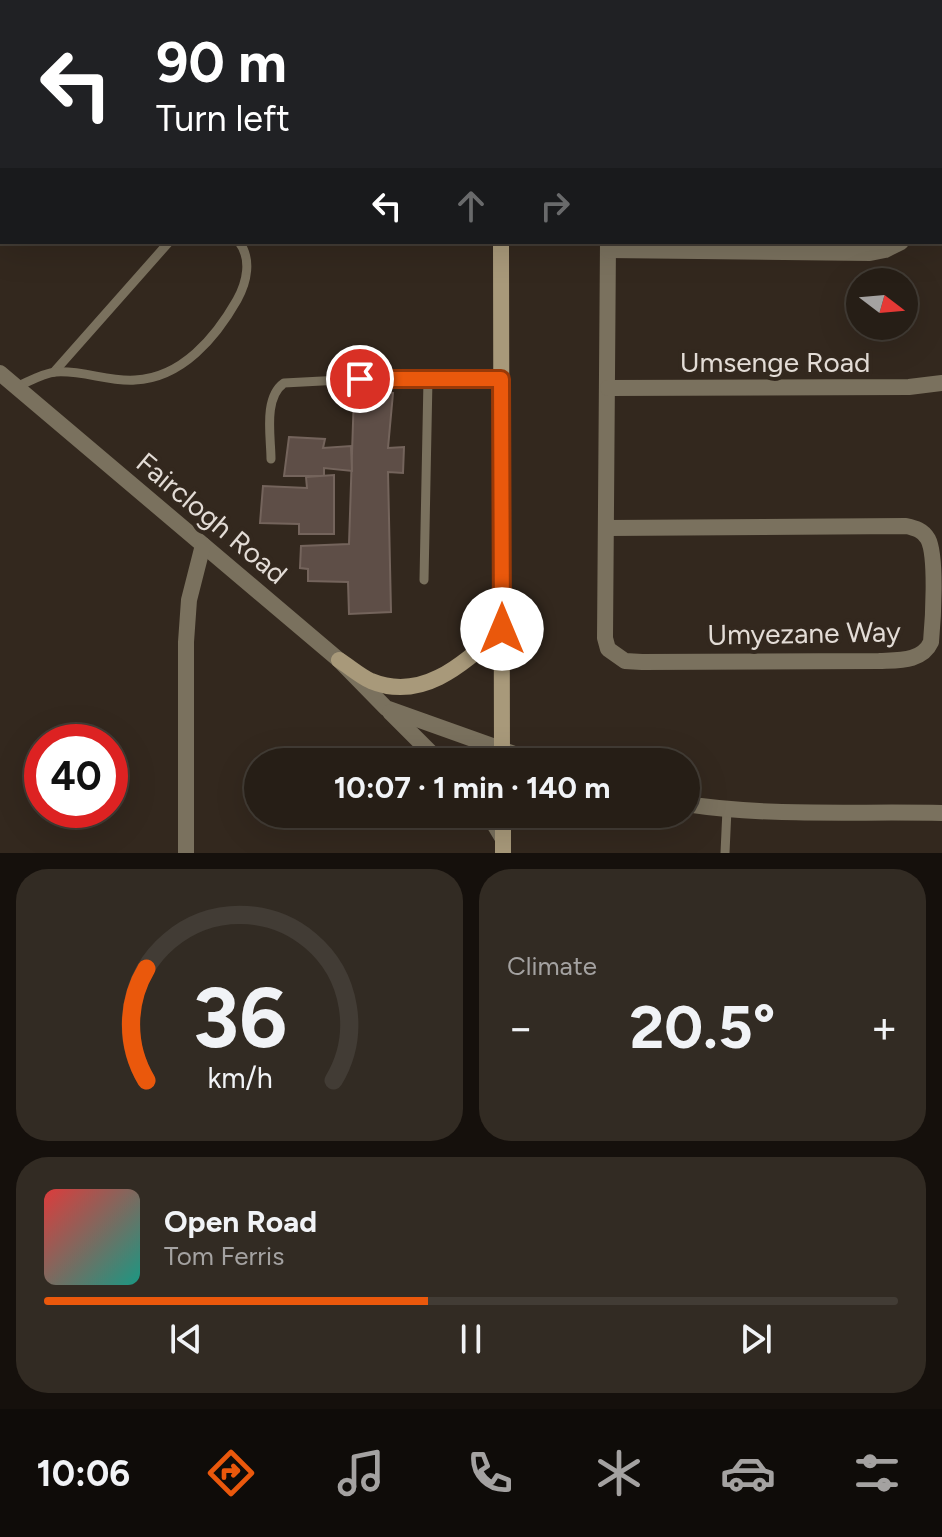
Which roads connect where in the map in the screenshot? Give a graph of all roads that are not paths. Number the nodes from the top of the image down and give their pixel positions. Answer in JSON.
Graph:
{"nodes":[{"id":1,"x":167,"y":244,"type":"edge"},
{"id":2,"x":241,"y":244,"type":"edge"},
{"id":3,"x":501,"y":244,"type":"edge"},
{"id":4,"x":897,"y":244,"type":"edge"},
{"id":5,"x":608,"y":246,"type":"edge"},
{"id":6,"x":54,"y":372,"type":"junction"},
{"id":7,"x":0,"y":373,"type":"edge"},
{"id":8,"x":428,"y":379,"type":"junction"},
{"id":9,"x":501,"y":379,"type":"junction"},
{"id":10,"x":942,"y":383,"type":"edge"},
{"id":11,"x":16,"y":387,"type":"junction"},
{"id":12,"x":608,"y":388,"type":"junction"},
{"id":13,"x":271,"y":459,"type":"dead end"},
{"id":14,"x":608,"y":528,"type":"junction"},
{"id":15,"x":203,"y":545,"type":"junction"},
{"id":16,"x":424,"y":580,"type":"dead end"},
{"id":17,"x":502,"y":629,"type":"junction"},
{"id":18,"x":339,"y":660,"type":"junction"},
{"id":19,"x":386,"y":708,"type":"junction"},
{"id":20,"x":426,"y":748,"type":"edge"},
{"id":21,"x":483,"y":748,"type":"edge"},
{"id":22,"x":502,"y":748,"type":"edge"},
{"id":23,"x":700,"y":806,"type":"edge"},
{"id":24,"x":727,"y":809,"type":"junction"},
{"id":25,"x":942,"y":813,"type":"edge"},
{"id":26,"x":186,"y":853,"type":"edge"},
{"id":27,"x":725,"y":853,"type":"edge"}],
"edges":[{"from":1,"to":6,"type":"lane"},
{"from":2,"to":6,"type":"lane"},
{"from":3,"to":9,"type":"street"},
{"from":4,"to":5,"type":"street"},
{"from":5,"to":12,"type":"street","name":"Umyezane Way"},
{"from":6,"to":11,"type":"lane"},
{"from":7,"to":11,"type":"street","name":"Fairclogh Road"},
{"from":8,"to":9,"type":"lane"},
{"from":8,"to":13,"type":"lane"},
{"from":8,"to":16,"type":"lane"},
{"from":9,"to":17,"type":"street"},
{"from":10,"to":12,"type":"street","name":"Umsenge Road"},
{"from":11,"to":15,"type":"street","name":"Fairclogh Road"},
{"from":12,"to":14,"type":"street","name":"Umyezane Way"},
{"from":14,"to":14,"type":"street","name":"Umyezane Way"},
{"from":15,"to":18,"type":"street","name":"Fairclogh Road"},
{"from":15,"to":26,"type":"street"},
{"from":17,"to":18,"type":"street"},
{"from":17,"to":22,"type":"street"},
{"from":18,"to":19,"type":"street","name":"Fairclogh Road"},
{"from":19,"to":20,"type":"street","name":"Fairclogh Road"},
{"from":19,"to":21,"type":"street","name":"Fairclogh Road"},
{"from":23,"to":24,"type":"street"},
{"from":24,"to":25,"type":"street"},
{"from":24,"to":27,"type":"lane"}]}
